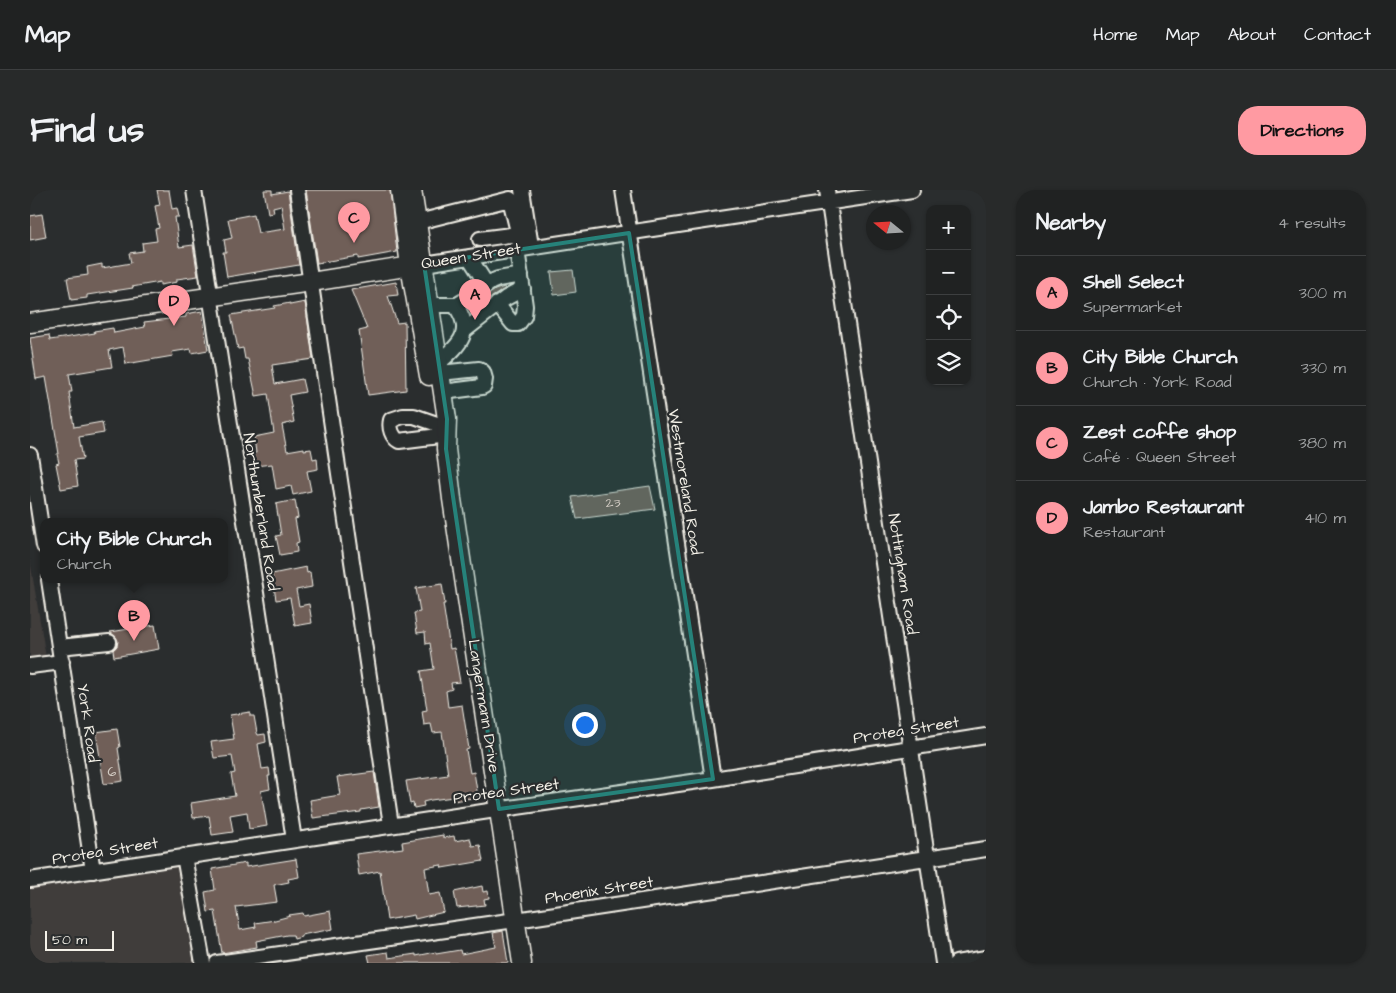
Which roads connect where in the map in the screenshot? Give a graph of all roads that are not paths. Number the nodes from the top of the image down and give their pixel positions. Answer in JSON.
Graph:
{"nodes":[{"id":1,"x":194,"y":190,"type":"edge"},
{"id":2,"x":297,"y":190,"type":"edge"},
{"id":3,"x":400,"y":190,"type":"edge"},
{"id":4,"x":412,"y":190,"type":"edge"},
{"id":5,"x":522,"y":190,"type":"edge"},
{"id":6,"x":623,"y":190,"type":"edge"},
{"id":7,"x":912,"y":190,"type":"edge"},
{"id":8,"x":828,"y":196,"type":"edge"},
{"id":9,"x":418,"y":222,"type":"junction"},
{"id":10,"x":629,"y":233,"type":"junction"},
{"id":11,"x":480,"y":239,"type":"dead end"},
{"id":12,"x":522,"y":244,"type":"junction"},
{"id":13,"x":470,"y":257,"type":"junction"},
{"id":14,"x":417,"y":265,"type":"junction"},
{"id":15,"x":311,"y":282,"type":"junction"},
{"id":16,"x":522,"y":282,"type":"junction"},
{"id":17,"x":486,"y":285,"type":"junction"},
{"id":18,"x":210,"y":297,"type":"junction"},
{"id":19,"x":497,"y":304,"type":"junction"},
{"id":20,"x":430,"y":305,"type":"junction"},
{"id":21,"x":455,"y":306,"type":"junction"},
{"id":22,"x":30,"y":323,"type":"edge"},
{"id":23,"x":464,"y":331,"type":"junction"},
{"id":24,"x":440,"y":368,"type":"junction"},
{"id":25,"x":443,"y":392,"type":"junction"},
{"id":26,"x":441,"y":436,"type":"junction"},
{"id":27,"x":30,"y":455,"type":"edge"},
{"id":28,"x":40,"y":520,"type":"edge"},
{"id":29,"x":49,"y":583,"type":"edge"},
{"id":30,"x":109,"y":642,"type":"dead end"},
{"id":31,"x":59,"y":647,"type":"junction"},
{"id":32,"x":62,"y":662,"type":"junction"},
{"id":33,"x":30,"y":666,"type":"edge"},
{"id":34,"x":986,"y":736,"type":"edge"},
{"id":35,"x":911,"y":746,"type":"junction"},
{"id":36,"x":713,"y":779,"type":"junction"},
{"id":37,"x":499,"y":809,"type":"junction"},
{"id":38,"x":391,"y":825,"type":"junction"},
{"id":39,"x":294,"y":840,"type":"junction"},
{"id":40,"x":986,"y":848,"type":"edge"},
{"id":41,"x":184,"y":856,"type":"junction"},
{"id":42,"x":928,"y":857,"type":"junction"},
{"id":43,"x":92,"y":871,"type":"junction"},
{"id":44,"x":30,"y":880,"type":"edge"},
{"id":45,"x":516,"y":920,"type":"junction"},
{"id":46,"x":986,"y":958,"type":"edge"},
{"id":47,"x":203,"y":963,"type":"edge"},
{"id":48,"x":217,"y":963,"type":"edge"},
{"id":49,"x":522,"y":963,"type":"edge"},
{"id":50,"x":943,"y":963,"type":"edge"},
{"id":51,"x":956,"y":963,"type":"edge"}],
"edges":[{"from":1,"to":18,"type":"street","name":"Northumberland Road"},
{"from":2,"to":15,"type":"street"},
{"from":3,"to":14,"type":"main road","name":"Langermann Drive"},
{"from":4,"to":9,"type":"main road","name":"Langermann Drive"},
{"from":5,"to":12,"type":"street"},
{"from":6,"to":10,"type":"street","name":"Westmoreland Road"},
{"from":7,"to":8,"type":"street","name":"Queen Street"},
{"from":8,"to":10,"type":"street","name":"Queen Street"},
{"from":8,"to":35,"type":"street","name":"Nottingham Road"},
{"from":9,"to":12,"type":"street"},
{"from":9,"to":14,"type":"main road","name":"Langermann Drive"},
{"from":10,"to":12,"type":"street","name":"Queen Street"},
{"from":10,"to":36,"type":"street","name":"Westmoreland Road"},
{"from":11,"to":12,"type":"street"},
{"from":12,"to":13,"type":"street","name":"Queen Street"},
{"from":12,"to":16,"type":"street"},
{"from":13,"to":14,"type":"street","name":"Queen Street"},
{"from":13,"to":17,"type":"street"},
{"from":14,"to":15,"type":"main road","name":"Queen Street"},
{"from":14,"to":20,"type":"main road","name":"Langermann Drive"},
{"from":14,"to":26,"type":"main road","name":"Langermann Drive"},
{"from":15,"to":18,"type":"main road","name":"Queen Street"},
{"from":15,"to":38,"type":"street"},
{"from":16,"to":17,"type":"street"},
{"from":16,"to":19,"type":"street"},
{"from":16,"to":19,"type":"street"},
{"from":17,"to":21,"type":"street"},
{"from":18,"to":22,"type":"main road","name":"Queen Street"},
{"from":18,"to":39,"type":"street","name":"Northumberland Road"},
{"from":19,"to":23,"type":"street"},
{"from":20,"to":21,"type":"street"},
{"from":20,"to":24,"type":"main road","name":"Langermann Drive"},
{"from":21,"to":23,"type":"street"},
{"from":23,"to":24,"type":"street"},
{"from":24,"to":25,"type":"main road","name":"Langermann Drive"},
{"from":24,"to":25,"type":"street"},
{"from":25,"to":26,"type":"main road","name":"Langermann Drive"},
{"from":26,"to":37,"type":"main road","name":"Langermann Drive"},
{"from":27,"to":28,"type":"street"},
{"from":29,"to":31,"type":"street","name":"York Road"},
{"from":30,"to":31,"type":"street"},
{"from":31,"to":32,"type":"street","name":"York Road"},
{"from":32,"to":33,"type":"street"},
{"from":32,"to":43,"type":"street","name":"York Road"},
{"from":34,"to":35,"type":"street","name":"Protea Street"},
{"from":35,"to":36,"type":"street","name":"Protea Street"},
{"from":35,"to":42,"type":"street","name":"Nottingham Road"},
{"from":36,"to":37,"type":"street","name":"Protea Street"},
{"from":37,"to":38,"type":"street","name":"Protea Street"},
{"from":37,"to":45,"type":"main road","name":"Langermann Drive"},
{"from":38,"to":39,"type":"street","name":"Protea Street"},
{"from":39,"to":41,"type":"street","name":"Protea Street"},
{"from":40,"to":42,"type":"street","name":"Phoenix Street"},
{"from":41,"to":43,"type":"street","name":"Protea Street"},
{"from":41,"to":47,"type":"street"},
{"from":42,"to":45,"type":"street","name":"Phoenix Street"},
{"from":42,"to":50,"type":"street","name":"Nottingham Road"},
{"from":43,"to":44,"type":"street","name":"Protea Street"},
{"from":45,"to":48,"type":"street","name":"Phoenix Street"},
{"from":45,"to":49,"type":"main road","name":"Langermann Drive"},
{"from":46,"to":51,"type":"street"}]}
